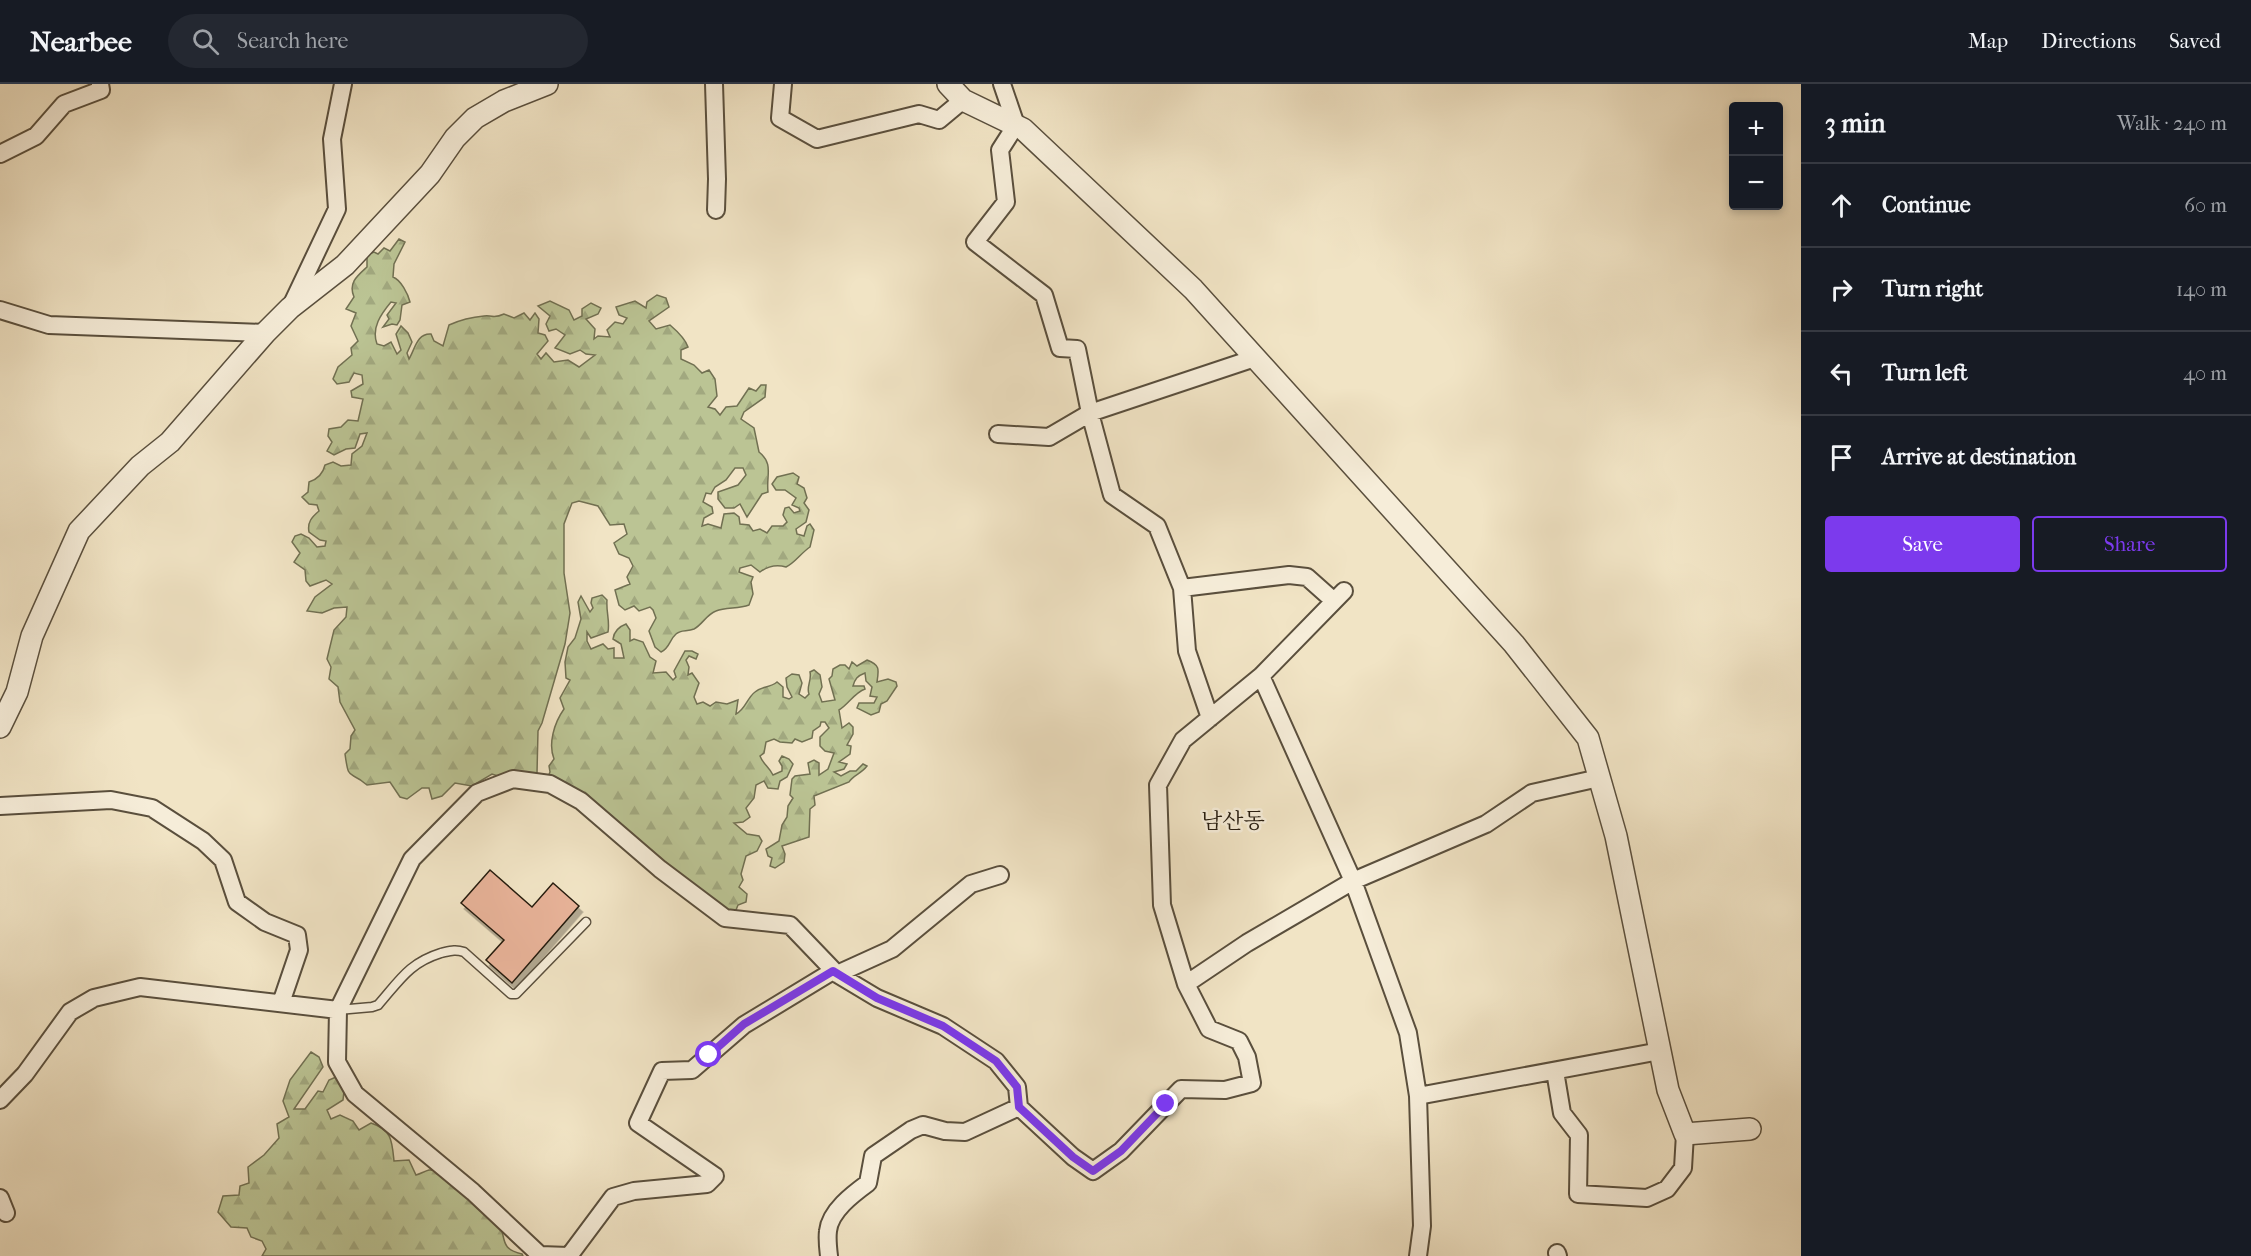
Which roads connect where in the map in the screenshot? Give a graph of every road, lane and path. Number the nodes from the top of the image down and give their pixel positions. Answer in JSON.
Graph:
{"nodes":[{"id":1,"x":100,"y":84,"type":"edge"},
{"id":2,"x":343,"y":84,"type":"edge"},
{"id":3,"x":547,"y":84,"type":"edge"},
{"id":4,"x":714,"y":84,"type":"edge"},
{"id":5,"x":783,"y":84,"type":"edge"},
{"id":6,"x":948,"y":84,"type":"edge"},
{"id":7,"x":1002,"y":84,"type":"edge"},
{"id":8,"x":963,"y":100,"type":"junction"},
{"id":9,"x":1016,"y":125,"type":"junction"},
{"id":10,"x":0,"y":154,"type":"edge"},
{"id":11,"x":716,"y":210,"type":"dead end"},
{"id":12,"x":290,"y":308,"type":"junction"},
{"id":13,"x":0,"y":310,"type":"edge"},
{"id":14,"x":265,"y":333,"type":"junction"},
{"id":15,"x":1255,"y":358,"type":"junction"},
{"id":16,"x":1090,"y":413,"type":"junction"},
{"id":17,"x":998,"y":434,"type":"dead end"},
{"id":18,"x":1182,"y":588,"type":"junction"},
{"id":19,"x":1261,"y":676,"type":"junction"},
{"id":20,"x":1210,"y":718,"type":"junction"},
{"id":21,"x":0,"y":727,"type":"edge"},
{"id":22,"x":1599,"y":778,"type":"junction"},
{"id":23,"x":0,"y":806,"type":"edge"},
{"id":24,"x":1000,"y":876,"type":"dead end"},
{"id":25,"x":1353,"y":881,"type":"junction"},
{"id":26,"x":585,"y":922,"type":"dead end"},
{"id":27,"x":837,"y":974,"type":"junction"},
{"id":28,"x":1186,"y":984,"type":"junction"},
{"id":29,"x":281,"y":1003,"type":"junction"},
{"id":30,"x":338,"y":1010,"type":"junction"},
{"id":31,"x":1660,"y":1051,"type":"junction"},
{"id":32,"x":1555,"y":1071,"type":"junction"},
{"id":33,"x":1418,"y":1096,"type":"junction"},
{"id":34,"x":0,"y":1100,"type":"edge"},
{"id":35,"x":1019,"y":1107,"type":"junction"},
{"id":36,"x":1750,"y":1129,"type":"dead end"},
{"id":37,"x":1685,"y":1134,"type":"junction"},
{"id":38,"x":829,"y":1256,"type":"edge"},
{"id":39,"x":1418,"y":1256,"type":"edge"}],
"edges":[{"from":1,"to":10,"type":"street"},
{"from":2,"to":12,"type":"street"},
{"from":3,"to":12,"type":"street"},
{"from":4,"to":11,"type":"street"},
{"from":5,"to":8,"type":"street"},
{"from":6,"to":8,"type":"street"},
{"from":7,"to":9,"type":"street"},
{"from":8,"to":9,"type":"street"},
{"from":9,"to":15,"type":"street"},
{"from":9,"to":16,"type":"street"},
{"from":12,"to":14,"type":"street"},
{"from":13,"to":14,"type":"street"},
{"from":14,"to":21,"type":"street"},
{"from":15,"to":16,"type":"street"},
{"from":15,"to":22,"type":"street"},
{"from":16,"to":17,"type":"street"},
{"from":16,"to":18,"type":"street"},
{"from":18,"to":19,"type":"street"},
{"from":18,"to":20,"type":"street"},
{"from":19,"to":20,"type":"street"},
{"from":19,"to":25,"type":"street"},
{"from":20,"to":28,"type":"street"},
{"from":22,"to":25,"type":"street"},
{"from":22,"to":31,"type":"street"},
{"from":23,"to":29,"type":"street"},
{"from":24,"to":27,"type":"street"},
{"from":25,"to":28,"type":"street"},
{"from":25,"to":33,"type":"street"},
{"from":26,"to":30,"type":"lane"},
{"from":27,"to":30,"type":"street"},
{"from":27,"to":30,"type":"street"},
{"from":27,"to":35,"type":"street"},
{"from":28,"to":35,"type":"street"},
{"from":29,"to":30,"type":"street"},
{"from":29,"to":34,"type":"street"},
{"from":31,"to":32,"type":"street"},
{"from":31,"to":37,"type":"street"},
{"from":32,"to":33,"type":"street"},
{"from":32,"to":37,"type":"street"},
{"from":33,"to":39,"type":"street"},
{"from":35,"to":38,"type":"street"},
{"from":36,"to":37,"type":"street"}]}
